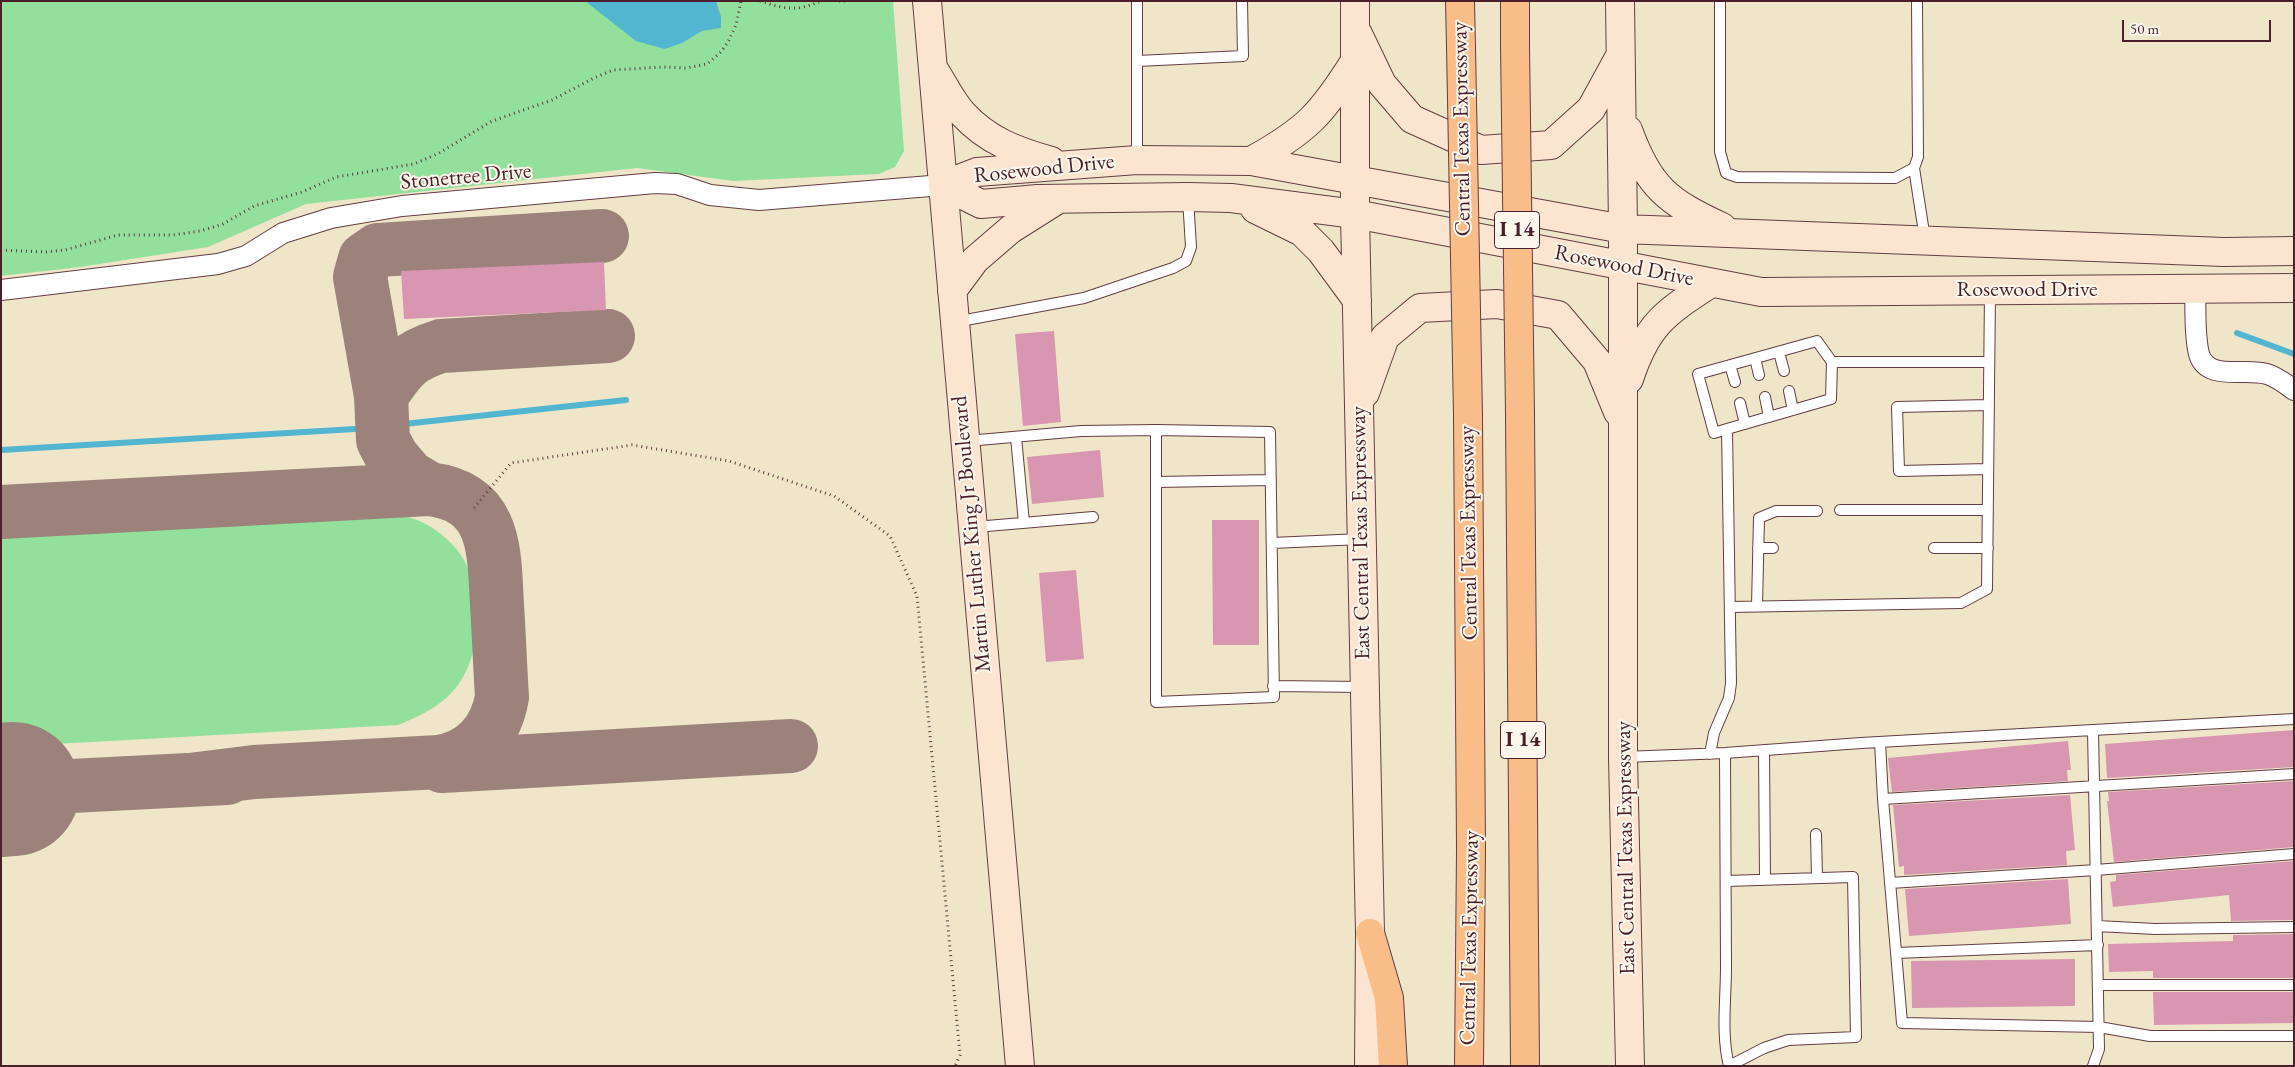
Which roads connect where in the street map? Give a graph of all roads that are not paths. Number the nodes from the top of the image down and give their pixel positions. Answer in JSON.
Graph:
{"nodes":[{"id":1,"x":927,"y":1,"type":"edge"},
{"id":2,"x":1137,"y":1,"type":"edge"},
{"id":3,"x":1242,"y":1,"type":"edge"},
{"id":4,"x":1355,"y":1,"type":"edge"},
{"id":5,"x":1460,"y":1,"type":"edge"},
{"id":6,"x":1515,"y":1,"type":"edge"},
{"id":7,"x":1620,"y":1,"type":"edge"},
{"id":8,"x":1720,"y":1,"type":"edge"},
{"id":9,"x":1917,"y":1,"type":"edge"},
{"id":10,"x":1356,"y":28,"type":"junction"},
{"id":11,"x":1620,"y":56,"type":"junction"},
{"id":12,"x":1137,"y":61,"type":"junction"},
{"id":13,"x":1355,"y":61,"type":"junction"},
{"id":14,"x":933,"y":68,"type":"junction"},
{"id":15,"x":1621,"y":112,"type":"junction"},
{"id":16,"x":1137,"y":160,"type":"junction"},
{"id":17,"x":1251,"y":161,"type":"junction"},
{"id":18,"x":1066,"y":165,"type":"junction"},
{"id":19,"x":1914,"y":168,"type":"junction"},
{"id":20,"x":1356,"y":180,"type":"junction"},
{"id":21,"x":944,"y":185,"type":"junction"},
{"id":22,"x":1188,"y":196,"type":"junction"},
{"id":23,"x":1231,"y":198,"type":"junction"},
{"id":24,"x":1057,"y":200,"type":"junction"},
{"id":25,"x":1355,"y":214,"type":"junction"},
{"id":26,"x":1623,"y":229,"type":"junction"},
{"id":27,"x":1735,"y":233,"type":"junction"},
{"id":28,"x":1925,"y":240,"type":"junction"},
{"id":29,"x":2294,"y":251,"type":"edge"},
{"id":30,"x":1624,"y":266,"type":"junction"},
{"id":31,"x":1711,"y":282,"type":"junction"},
{"id":32,"x":2294,"y":288,"type":"edge"},
{"id":33,"x":2195,"y":289,"type":"junction"},
{"id":34,"x":1,"y":290,"type":"edge"},
{"id":35,"x":1990,"y":290,"type":"junction"},
{"id":36,"x":952,"y":291,"type":"junction"},
{"id":37,"x":1357,"y":300,"type":"junction"},
{"id":38,"x":954,"y":322,"type":"junction"},
{"id":39,"x":1779,"y":352,"type":"junction"},
{"id":40,"x":1755,"y":358,"type":"junction"},
{"id":41,"x":1832,"y":362,"type":"junction"},
{"id":42,"x":1989,"y":362,"type":"junction"},
{"id":43,"x":1730,"y":365,"type":"junction"},
{"id":44,"x":1784,"y":371,"type":"dead end"},
{"id":45,"x":1759,"y":375,"type":"dead end"},
{"id":46,"x":1735,"y":382,"type":"dead end"},
{"id":47,"x":2294,"y":390,"type":"edge"},
{"id":48,"x":1789,"y":391,"type":"dead end"},
{"id":49,"x":1623,"y":396,"type":"junction"},
{"id":50,"x":1765,"y":398,"type":"dead end"},
{"id":51,"x":1740,"y":403,"type":"dead end"},
{"id":52,"x":1989,"y":405,"type":"junction"},
{"id":53,"x":1359,"y":409,"type":"junction"},
{"id":54,"x":1794,"y":410,"type":"junction"},
{"id":55,"x":1769,"y":417,"type":"junction"},
{"id":56,"x":1745,"y":424,"type":"junction"},
{"id":57,"x":1623,"y":425,"type":"junction"},
{"id":58,"x":1727,"y":429,"type":"junction"},
{"id":59,"x":1156,"y":430,"type":"junction"},
{"id":60,"x":1016,"y":437,"type":"junction"},
{"id":61,"x":964,"y":441,"type":"junction"},
{"id":62,"x":1988,"y":469,"type":"junction"},
{"id":63,"x":1271,"y":480,"type":"junction"},
{"id":64,"x":1156,"y":482,"type":"junction"},
{"id":65,"x":1840,"y":510,"type":"dead end"},
{"id":66,"x":1988,"y":510,"type":"junction"},
{"id":67,"x":1816,"y":511,"type":"dead end"},
{"id":68,"x":1093,"y":517,"type":"dead end"},
{"id":69,"x":1024,"y":522,"type":"junction"},
{"id":70,"x":972,"y":527,"type":"junction"},
{"id":71,"x":1361,"y":539,"type":"junction"},
{"id":72,"x":1272,"y":543,"type":"junction"},
{"id":73,"x":1758,"y":548,"type":"junction"},
{"id":74,"x":1773,"y":548,"type":"dead end"},
{"id":75,"x":1934,"y":548,"type":"dead end"},
{"id":76,"x":1988,"y":548,"type":"junction"},
{"id":77,"x":1757,"y":606,"type":"junction"},
{"id":78,"x":1730,"y":607,"type":"junction"},
{"id":79,"x":1273,"y":686,"type":"junction"},
{"id":80,"x":1364,"y":687,"type":"junction"},
{"id":81,"x":2294,"y":720,"type":"edge"},
{"id":82,"x":2093,"y":730,"type":"junction"},
{"id":83,"x":1880,"y":742,"type":"junction"},
{"id":84,"x":1764,"y":750,"type":"junction"},
{"id":85,"x":1725,"y":753,"type":"junction"},
{"id":86,"x":1710,"y":754,"type":"junction"},
{"id":87,"x":1623,"y":757,"type":"junction"},
{"id":88,"x":2294,"y":774,"type":"edge"},
{"id":89,"x":2095,"y":786,"type":"junction"},
{"id":90,"x":1883,"y":799,"type":"junction"},
{"id":91,"x":1816,"y":834,"type":"dead end"},
{"id":92,"x":2294,"y":854,"type":"edge"},
{"id":93,"x":2096,"y":870,"type":"junction"},
{"id":94,"x":1818,"y":878,"type":"junction"},
{"id":95,"x":1765,"y":879,"type":"junction"},
{"id":96,"x":1726,"y":881,"type":"junction"},
{"id":97,"x":1890,"y":883,"type":"junction"},
{"id":98,"x":2097,"y":926,"type":"junction"},
{"id":99,"x":2294,"y":928,"type":"edge"},
{"id":100,"x":1370,"y":933,"type":"junction"},
{"id":101,"x":2098,"y":944,"type":"junction"},
{"id":102,"x":1896,"y":953,"type":"junction"},
{"id":103,"x":2098,"y":985,"type":"junction"},
{"id":104,"x":2294,"y":985,"type":"edge"},
{"id":105,"x":2099,"y":1027,"type":"junction"},
{"id":106,"x":2294,"y":1036,"type":"edge"},
{"id":107,"x":1020,"y":1066,"type":"edge"},
{"id":108,"x":1369,"y":1066,"type":"edge"},
{"id":109,"x":1393,"y":1066,"type":"edge"},
{"id":110,"x":1469,"y":1066,"type":"edge"},
{"id":111,"x":1525,"y":1066,"type":"edge"},
{"id":112,"x":1630,"y":1066,"type":"edge"},
{"id":113,"x":2093,"y":1066,"type":"edge"}],
"edges":[{"from":1,"to":14,"type":"main road","name":"Martin Luther King Jr Boulevard"},
{"from":2,"to":12,"type":"lane"},
{"from":3,"to":12,"type":"lane"},
{"from":4,"to":10,"type":"main road","name":"East Central Texas Expressway"},
{"from":5,"to":110,"type":"highway","name":"Central Texas Expressway","number":"I 14","bridge":true},
{"from":6,"to":111,"type":"highway","number":"I 14","bridge":true},
{"from":7,"to":11,"type":"main road","name":"East Central Texas Expressway"},
{"from":8,"to":19,"type":"lane"},
{"from":9,"to":19,"type":"lane"},
{"from":10,"to":11,"type":"main road"},
{"from":10,"to":13,"type":"main road","name":"East Central Texas Expressway"},
{"from":11,"to":15,"type":"main road","name":"East Central Texas Expressway"},
{"from":12,"to":16,"type":"lane"},
{"from":13,"to":17,"type":"main road"},
{"from":13,"to":20,"type":"main road","name":"East Central Texas Expressway"},
{"from":14,"to":18,"type":"main road"},
{"from":14,"to":21,"type":"main road","name":"Martin Luther King Jr Boulevard"},
{"from":15,"to":26,"type":"main road","name":"East Central Texas Expressway"},
{"from":15,"to":27,"type":"main road"},
{"from":16,"to":17,"type":"main road","name":"Rosewood Drive"},
{"from":16,"to":18,"type":"main road","name":"Rosewood Drive"},
{"from":17,"to":20,"type":"main road","name":"Rosewood Drive"},
{"from":18,"to":21,"type":"main road","name":"Rosewood Drive"},
{"from":19,"to":28,"type":"lane"},
{"from":20,"to":25,"type":"main road","name":"East Central Texas Expressway"},
{"from":20,"to":26,"type":"main road","name":"Rosewood Drive"},
{"from":21,"to":24,"type":"main road","name":"Rosewood Drive"},
{"from":21,"to":34,"type":"street","name":"Stonetree Drive"},
{"from":21,"to":36,"type":"main road","name":"Martin Luther King Jr Boulevard"},
{"from":22,"to":23,"type":"main road","name":"Rosewood Drive"},
{"from":22,"to":24,"type":"main road","name":"Rosewood Drive"},
{"from":22,"to":38,"type":"lane"},
{"from":23,"to":25,"type":"main road","name":"Rosewood Drive"},
{"from":23,"to":37,"type":"main road"},
{"from":24,"to":36,"type":"main road"},
{"from":25,"to":30,"type":"main road","name":"Rosewood Drive"},
{"from":25,"to":37,"type":"main road","name":"East Central Texas Expressway"},
{"from":26,"to":27,"type":"main road","name":"Rosewood Drive"},
{"from":26,"to":30,"type":"main road","name":"East Central Texas Expressway"},
{"from":27,"to":28,"type":"main road","name":"Rosewood Drive"},
{"from":28,"to":29,"type":"main road","name":"Rosewood Drive"},
{"from":30,"to":31,"type":"main road","name":"Rosewood Drive"},
{"from":30,"to":49,"type":"main road","name":"East Central Texas Expressway"},
{"from":31,"to":35,"type":"main road","name":"Rosewood Drive"},
{"from":31,"to":49,"type":"main road"},
{"from":32,"to":33,"type":"main road","name":"Rosewood Drive"},
{"from":33,"to":35,"type":"main road","name":"Rosewood Drive"},
{"from":33,"to":47,"type":"street"},
{"from":35,"to":42,"type":"lane"},
{"from":36,"to":38,"type":"main road","name":"Martin Luther King Jr Boulevard"},
{"from":37,"to":53,"type":"main road","name":"East Central Texas Expressway"},
{"from":38,"to":61,"type":"main road","name":"Martin Luther King Jr Boulevard"},
{"from":39,"to":40,"type":"lane"},
{"from":39,"to":41,"type":"lane"},
{"from":39,"to":44,"type":"lane"},
{"from":40,"to":43,"type":"lane"},
{"from":40,"to":45,"type":"lane"},
{"from":41,"to":42,"type":"lane"},
{"from":41,"to":54,"type":"lane"},
{"from":42,"to":52,"type":"lane"},
{"from":43,"to":46,"type":"lane"},
{"from":43,"to":58,"type":"lane"},
{"from":48,"to":54,"type":"lane"},
{"from":49,"to":57,"type":"main road","name":"East Central Texas Expressway"},
{"from":50,"to":55,"type":"lane"},
{"from":51,"to":56,"type":"lane"},
{"from":52,"to":62,"type":"lane"},
{"from":52,"to":62,"type":"lane"},
{"from":53,"to":57,"type":"main road"},
{"from":53,"to":71,"type":"main road","name":"East Central Texas Expressway"},
{"from":54,"to":55,"type":"lane"},
{"from":55,"to":56,"type":"lane"},
{"from":56,"to":58,"type":"lane"},
{"from":57,"to":87,"type":"main road","name":"East Central Texas Expressway"},
{"from":58,"to":78,"type":"lane"},
{"from":59,"to":60,"type":"lane"},
{"from":59,"to":63,"type":"lane"},
{"from":59,"to":64,"type":"lane"},
{"from":60,"to":61,"type":"lane"},
{"from":60,"to":69,"type":"lane"},
{"from":61,"to":70,"type":"main road","name":"Martin Luther King Jr Boulevard"},
{"from":62,"to":66,"type":"lane"},
{"from":63,"to":64,"type":"lane"},
{"from":63,"to":72,"type":"lane"},
{"from":64,"to":79,"type":"lane"},
{"from":65,"to":66,"type":"lane"},
{"from":66,"to":76,"type":"lane"},
{"from":67,"to":73,"type":"lane"},
{"from":68,"to":69,"type":"lane"},
{"from":69,"to":70,"type":"lane"},
{"from":70,"to":107,"type":"main road","name":"Martin Luther King Jr Boulevard"},
{"from":71,"to":72,"type":"lane"},
{"from":71,"to":80,"type":"main road","name":"East Central Texas Expressway"},
{"from":72,"to":79,"type":"lane"},
{"from":73,"to":74,"type":"lane"},
{"from":73,"to":77,"type":"lane"},
{"from":75,"to":76,"type":"lane"},
{"from":76,"to":77,"type":"lane"},
{"from":77,"to":78,"type":"lane"},
{"from":78,"to":86,"type":"lane"},
{"from":79,"to":80,"type":"lane"},
{"from":80,"to":100,"type":"main road","name":"East Central Texas Expressway"},
{"from":81,"to":82,"type":"lane"},
{"from":82,"to":83,"type":"lane"},
{"from":82,"to":89,"type":"lane"},
{"from":83,"to":84,"type":"lane"},
{"from":83,"to":90,"type":"lane"},
{"from":84,"to":85,"type":"lane"},
{"from":84,"to":95,"type":"lane"},
{"from":85,"to":86,"type":"lane"},
{"from":85,"to":96,"type":"lane"},
{"from":86,"to":87,"type":"lane"},
{"from":87,"to":112,"type":"main road","name":"East Central Texas Expressway"},
{"from":88,"to":89,"type":"lane"},
{"from":89,"to":90,"type":"lane"},
{"from":89,"to":93,"type":"lane"},
{"from":90,"to":97,"type":"lane"},
{"from":91,"to":94,"type":"lane"},
{"from":92,"to":93,"type":"lane"},
{"from":93,"to":97,"type":"lane"},
{"from":93,"to":98,"type":"lane"},
{"from":94,"to":95,"type":"lane"},
{"from":94,"to":96,"type":"lane"},
{"from":95,"to":96,"type":"lane"},
{"from":97,"to":102,"type":"lane"},
{"from":98,"to":99,"type":"lane"},
{"from":98,"to":101,"type":"lane"},
{"from":100,"to":108,"type":"main road","name":"East Central Texas Expressway"},
{"from":100,"to":109,"type":"highway"},
{"from":101,"to":102,"type":"lane"},
{"from":101,"to":103,"type":"lane"},
{"from":102,"to":105,"type":"lane"},
{"from":103,"to":104,"type":"lane"},
{"from":103,"to":105,"type":"lane"},
{"from":105,"to":106,"type":"lane"},
{"from":105,"to":113,"type":"lane"}]}
